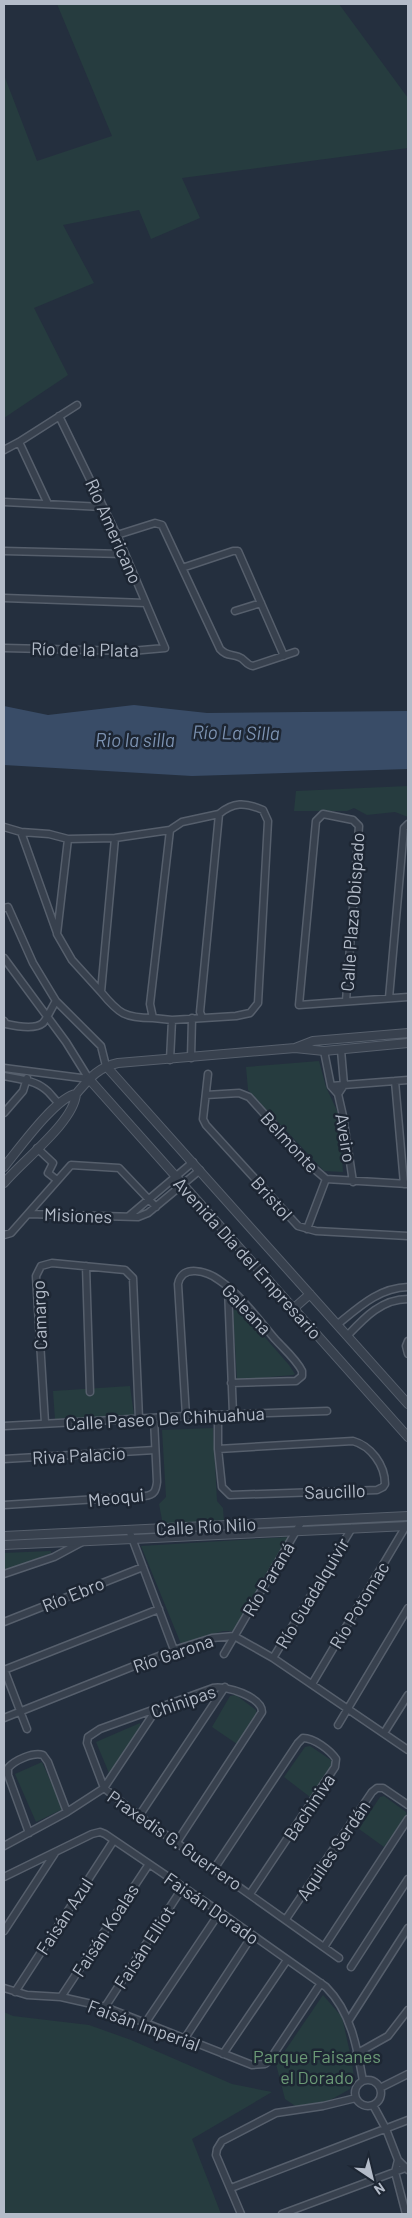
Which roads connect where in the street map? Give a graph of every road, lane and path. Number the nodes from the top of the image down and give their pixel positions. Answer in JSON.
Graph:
{"nodes":[{"id":1,"x":77,"y":404,"type":"dead end"},
{"id":2,"x":60,"y":416,"type":"junction"},
{"id":3,"x":20,"y":442,"type":"junction"},
{"id":4,"x":4,"y":450,"type":"edge"},
{"id":5,"x":4,"y":502,"type":"edge"},
{"id":6,"x":48,"y":504,"type":"junction"},
{"id":7,"x":103,"y":507,"type":"junction"},
{"id":8,"x":117,"y":535,"type":"junction"},
{"id":9,"x":4,"y":551,"type":"edge"},
{"id":10,"x":124,"y":554,"type":"junction"},
{"id":11,"x":182,"y":568,"type":"junction"},
{"id":12,"x":4,"y":598,"type":"edge"},
{"id":13,"x":146,"y":603,"type":"junction"},
{"id":14,"x":261,"y":604,"type":"junction"},
{"id":15,"x":235,"y":611,"type":"dead end"},
{"id":16,"x":4,"y":648,"type":"edge"},
{"id":17,"x":166,"y":648,"type":"joint"},
{"id":18,"x":295,"y":652,"type":"dead end"},
{"id":19,"x":284,"y":656,"type":"junction"},
{"id":20,"x":218,"y":814,"type":"junction"},
{"id":21,"x":407,"y":825,"type":"edge"},
{"id":22,"x":4,"y":827,"type":"edge"},
{"id":23,"x":170,"y":830,"type":"junction"},
{"id":24,"x":21,"y":832,"type":"junction"},
{"id":25,"x":115,"y":838,"type":"junction"},
{"id":26,"x":68,"y":839,"type":"junction"},
{"id":27,"x":4,"y":908,"type":"edge"},
{"id":28,"x":57,"y":934,"type":"junction"},
{"id":29,"x":4,"y":958,"type":"edge"},
{"id":30,"x":101,"y":992,"type":"junction"},
{"id":31,"x":408,"y":997,"type":"edge"},
{"id":32,"x":389,"y":998,"type":"junction"},
{"id":33,"x":56,"y":1001,"type":"junction"},
{"id":34,"x":346,"y":1001,"type":"junction"},
{"id":35,"x":46,"y":1016,"type":"junction"},
{"id":36,"x":202,"y":1017,"type":"junction"},
{"id":37,"x":154,"y":1018,"type":"junction"},
{"id":38,"x":192,"y":1018,"type":"junction"},
{"id":39,"x":172,"y":1020,"type":"junction"},
{"id":40,"x":4,"y":1021,"type":"edge"},
{"id":41,"x":408,"y":1033,"type":"edge"},
{"id":42,"x":408,"y":1043,"type":"edge"},
{"id":43,"x":295,"y":1048,"type":"junction"},
{"id":44,"x":341,"y":1050,"type":"junction"},
{"id":45,"x":324,"y":1051,"type":"junction"},
{"id":46,"x":191,"y":1058,"type":"junction"},
{"id":47,"x":170,"y":1060,"type":"junction"},
{"id":48,"x":106,"y":1066,"type":"junction"},
{"id":49,"x":4,"y":1068,"type":"edge"},
{"id":50,"x":28,"y":1072,"type":"junction"},
{"id":51,"x":208,"y":1074,"type":"dead end"},
{"id":52,"x":4,"y":1076,"type":"edge"},
{"id":53,"x":89,"y":1079,"type":"junction"},
{"id":54,"x":27,"y":1080,"type":"junction"},
{"id":55,"x":408,"y":1080,"type":"edge"},
{"id":56,"x":395,"y":1081,"type":"junction"},
{"id":57,"x":344,"y":1085,"type":"junction"},
{"id":58,"x":331,"y":1086,"type":"junction"},
{"id":59,"x":76,"y":1094,"type":"junction"},
{"id":60,"x":338,"y":1094,"type":"junction"},
{"id":61,"x":206,"y":1095,"type":"junction"},
{"id":62,"x":59,"y":1103,"type":"junction"},
{"id":63,"x":4,"y":1113,"type":"edge"},
{"id":64,"x":37,"y":1148,"type":"junction"},
{"id":65,"x":194,"y":1162,"type":"junction"},
{"id":66,"x":4,"y":1167,"type":"edge"},
{"id":67,"x":200,"y":1170,"type":"junction"},
{"id":68,"x":176,"y":1178,"type":"junction"},
{"id":69,"x":326,"y":1179,"type":"junction"},
{"id":70,"x":57,"y":1180,"type":"junction"},
{"id":71,"x":353,"y":1182,"type":"junction"},
{"id":72,"x":4,"y":1183,"type":"edge"},
{"id":73,"x":406,"y":1184,"type":"edge"},
{"id":74,"x":183,"y":1185,"type":"junction"},
{"id":75,"x":149,"y":1200,"type":"junction"},
{"id":76,"x":156,"y":1207,"type":"junction"},
{"id":77,"x":28,"y":1214,"type":"junction"},
{"id":78,"x":127,"y":1217,"type":"junction"},
{"id":79,"x":307,"y":1230,"type":"junction"},
{"id":80,"x":4,"y":1235,"type":"edge"},
{"id":81,"x":408,"y":1236,"type":"edge"},
{"id":82,"x":86,"y":1266,"type":"junction"},
{"id":83,"x":408,"y":1287,"type":"edge"},
{"id":84,"x":228,"y":1288,"type":"junction"},
{"id":85,"x":310,"y":1294,"type":"junction"},
{"id":86,"x":408,"y":1299,"type":"edge"},
{"id":87,"x":293,"y":1309,"type":"junction"},
{"id":88,"x":338,"y":1324,"type":"junction"},
{"id":89,"x":348,"y":1335,"type":"junction"},
{"id":90,"x":408,"y":1341,"type":"edge"},
{"id":91,"x":408,"y":1354,"type":"edge"},
{"id":92,"x":231,"y":1383,"type":"junction"},
{"id":93,"x":90,"y":1392,"type":"dead end"},
{"id":94,"x":408,"y":1404,"type":"edge"},
{"id":95,"x":327,"y":1411,"type":"dead end"},
{"id":96,"x":233,"y":1414,"type":"junction"},
{"id":97,"x":218,"y":1415,"type":"junction"},
{"id":98,"x":186,"y":1416,"type":"junction"},
{"id":99,"x":154,"y":1418,"type":"junction"},
{"id":100,"x":139,"y":1419,"type":"junction"},
{"id":101,"x":45,"y":1423,"type":"junction"},
{"id":102,"x":4,"y":1426,"type":"edge"},
{"id":103,"x":408,"y":1437,"type":"edge"},
{"id":104,"x":155,"y":1450,"type":"junction"},
{"id":105,"x":218,"y":1450,"type":"junction"},
{"id":106,"x":4,"y":1459,"type":"edge"},
{"id":107,"x":4,"y":1506,"type":"edge"},
{"id":108,"x":408,"y":1516,"type":"edge"},
{"id":109,"x":302,"y":1521,"type":"junction"},
{"id":110,"x":407,"y":1526,"type":"edge"},
{"id":111,"x":352,"y":1528,"type":"junction"},
{"id":112,"x":130,"y":1530,"type":"junction"},
{"id":113,"x":297,"y":1531,"type":"junction"},
{"id":114,"x":4,"y":1536,"type":"edge"},
{"id":115,"x":133,"y":1539,"type":"junction"},
{"id":116,"x":84,"y":1541,"type":"junction"},
{"id":117,"x":4,"y":1545,"type":"edge"},
{"id":118,"x":143,"y":1567,"type":"junction"},
{"id":119,"x":4,"y":1574,"type":"edge"},
{"id":120,"x":408,"y":1608,"type":"edge"},
{"id":121,"x":159,"y":1609,"type":"junction"},
{"id":122,"x":4,"y":1622,"type":"edge"},
{"id":123,"x":234,"y":1636,"type":"junction"},
{"id":124,"x":174,"y":1650,"type":"junction"},
{"id":125,"x":224,"y":1654,"type":"dead end"},
{"id":126,"x":273,"y":1658,"type":"junction"},
{"id":127,"x":4,"y":1670,"type":"edge"},
{"id":128,"x":312,"y":1684,"type":"junction"},
{"id":129,"x":225,"y":1687,"type":"junction"},
{"id":130,"x":408,"y":1694,"type":"edge"},
{"id":131,"x":348,"y":1708,"type":"junction"},
{"id":132,"x":156,"y":1710,"type":"junction"},
{"id":133,"x":20,"y":1712,"type":"junction"},
{"id":134,"x":4,"y":1718,"type":"edge"},
{"id":135,"x":338,"y":1725,"type":"dead end"},
{"id":136,"x":27,"y":1729,"type":"dead end"},
{"id":137,"x":384,"y":1733,"type":"junction"},
{"id":138,"x":408,"y":1750,"type":"edge"},
{"id":139,"x":104,"y":1788,"type":"junction"},
{"id":140,"x":408,"y":1805,"type":"edge"},
{"id":141,"x":67,"y":1812,"type":"junction"},
{"id":142,"x":139,"y":1816,"type":"junction"},
{"id":143,"x":408,"y":1819,"type":"edge"},
{"id":144,"x":29,"y":1833,"type":"junction"},
{"id":145,"x":114,"y":1840,"type":"junction"},
{"id":146,"x":177,"y":1842,"type":"junction"},
{"id":147,"x":4,"y":1846,"type":"edge"},
{"id":148,"x":56,"y":1852,"type":"junction"},
{"id":149,"x":149,"y":1864,"type":"junction"},
{"id":150,"x":214,"y":1869,"type":"junction"},
{"id":151,"x":4,"y":1877,"type":"edge"},
{"id":152,"x":408,"y":1879,"type":"edge"},
{"id":153,"x":184,"y":1887,"type":"junction"},
{"id":154,"x":250,"y":1894,"type":"junction"},
{"id":155,"x":220,"y":1912,"type":"junction"},
{"id":156,"x":286,"y":1919,"type":"junction"},
{"id":157,"x":408,"y":1928,"type":"edge"},
{"id":158,"x":4,"y":1931,"type":"edge"},
{"id":159,"x":252,"y":1936,"type":"junction"},
{"id":160,"x":324,"y":1947,"type":"junction"},
{"id":161,"x":339,"y":1958,"type":"dead end"},
{"id":162,"x":287,"y":1960,"type":"junction"},
{"id":163,"x":351,"y":1967,"type":"dead end"},
{"id":164,"x":320,"y":1982,"type":"junction"},
{"id":165,"x":4,"y":1988,"type":"edge"},
{"id":166,"x":15,"y":1992,"type":"junction"},
{"id":167,"x":62,"y":1997,"type":"junction"},
{"id":168,"x":105,"y":2006,"type":"junction"},
{"id":169,"x":408,"y":2010,"type":"edge"},
{"id":170,"x":348,"y":2020,"type":"junction"},
{"id":171,"x":146,"y":2022,"type":"junction"},
{"id":172,"x":185,"y":2038,"type":"junction"},
{"id":173,"x":223,"y":2054,"type":"junction"},
{"id":174,"x":356,"y":2054,"type":"junction"},
{"id":175,"x":408,"y":2074,"type":"edge"},
{"id":176,"x":363,"y":2081,"type":"junction"},
{"id":177,"x":380,"y":2088,"type":"junction"},
{"id":178,"x":356,"y":2098,"type":"junction"},
{"id":179,"x":373,"y":2105,"type":"junction"},
{"id":180,"x":408,"y":2120,"type":"edge"},
{"id":181,"x":386,"y":2129,"type":"junction"},
{"id":182,"x":398,"y":2160,"type":"junction"},
{"id":183,"x":408,"y":2168,"type":"edge"},
{"id":184,"x":395,"y":2172,"type":"junction"},
{"id":185,"x":231,"y":2188,"type":"junction"},
{"id":186,"x":242,"y":2214,"type":"edge"},
{"id":187,"x":282,"y":2214,"type":"edge"},
{"id":188,"x":406,"y":2214,"type":"edge"}],
"edges":[{"from":1,"to":2,"type":"street"},
{"from":2,"to":3,"type":"street"},
{"from":2,"to":7,"type":"street","name":"Río Americano"},
{"from":3,"to":4,"type":"street"},
{"from":3,"to":6,"type":"street"},
{"from":5,"to":6,"type":"street"},
{"from":6,"to":7,"type":"street"},
{"from":7,"to":8,"type":"street","name":"Río Americano"},
{"from":8,"to":10,"type":"street","name":"Río Americano"},
{"from":8,"to":11,"type":"street"},
{"from":9,"to":10,"type":"street"},
{"from":10,"to":13,"type":"street","name":"Río Americano"},
{"from":11,"to":14,"type":"street"},
{"from":11,"to":19,"type":"street"},
{"from":12,"to":13,"type":"street"},
{"from":13,"to":17,"type":"street","name":"Río Americano"},
{"from":14,"to":15,"type":"street"},
{"from":14,"to":19,"type":"street"},
{"from":16,"to":17,"type":"street","name":"Río de la Plata"},
{"from":18,"to":19,"type":"street"},
{"from":20,"to":23,"type":"street"},
{"from":20,"to":36,"type":"street"},
{"from":20,"to":36,"type":"street"},
{"from":21,"to":32,"type":"street"},
{"from":22,"to":24,"type":"street"},
{"from":23,"to":25,"type":"street"},
{"from":23,"to":37,"type":"street"},
{"from":24,"to":26,"type":"street"},
{"from":24,"to":28,"type":"street"},
{"from":25,"to":26,"type":"street"},
{"from":25,"to":30,"type":"street"},
{"from":26,"to":28,"type":"street"},
{"from":27,"to":33,"type":"street"},
{"from":28,"to":30,"type":"street"},
{"from":29,"to":35,"type":"street"},
{"from":30,"to":37,"type":"street"},
{"from":31,"to":32,"type":"street"},
{"from":32,"to":34,"type":"street"},
{"from":33,"to":35,"type":"street"},
{"from":33,"to":48,"type":"street"},
{"from":34,"to":34,"type":"street","name":"Calle Plaza Obispado"},
{"from":35,"to":40,"type":"street"},
{"from":35,"to":53,"type":"street"},
{"from":36,"to":38,"type":"street"},
{"from":37,"to":39,"type":"street"},
{"from":38,"to":39,"type":"street"},
{"from":38,"to":46,"type":"street"},
{"from":39,"to":47,"type":"street"},
{"from":41,"to":43,"type":"street"},
{"from":42,"to":44,"type":"street"},
{"from":43,"to":45,"type":"street"},
{"from":43,"to":46,"type":"street"},
{"from":44,"to":45,"type":"street"},
{"from":44,"to":57,"type":"street"},
{"from":45,"to":58,"type":"street","name":"Aveiro"},
{"from":46,"to":47,"type":"street"},
{"from":47,"to":48,"type":"street"},
{"from":48,"to":53,"type":"street"},
{"from":48,"to":65,"type":"street","name":"Avenida Día del Empresario"},
{"from":49,"to":50,"type":"street"},
{"from":50,"to":53,"type":"street"},
{"from":50,"to":54,"type":"street"},
{"from":51,"to":61,"type":"street","name":"Bristol"},
{"from":52,"to":54,"type":"street"},
{"from":53,"to":59,"type":"street"},
{"from":53,"to":68,"type":"street","name":"Avenida Día del Empresario"},
{"from":54,"to":62,"type":"street"},
{"from":54,"to":63,"type":"street"},
{"from":55,"to":56,"type":"street"},
{"from":56,"to":57,"type":"street"},
{"from":56,"to":73,"type":"street"},
{"from":57,"to":58,"type":"street"},
{"from":57,"to":60,"type":"street","name":"Aveiro"},
{"from":58,"to":60,"type":"street","name":"Aveiro"},
{"from":59,"to":62,"type":"street"},
{"from":59,"to":64,"type":"street"},
{"from":60,"to":71,"type":"street","name":"Aveiro"},
{"from":61,"to":69,"type":"street","name":"Belmonte"},
{"from":61,"to":79,"type":"street","name":"Bristol"},
{"from":62,"to":66,"type":"street"},
{"from":64,"to":70,"type":"street"},
{"from":64,"to":72,"type":"street"},
{"from":65,"to":67,"type":"street","name":"Avenida Día del Empresario"},
{"from":65,"to":68,"type":"street","name":"Misiones"},
{"from":67,"to":74,"type":"street","name":"Misiones"},
{"from":67,"to":85,"type":"street","name":"Avenida Día del Empresario"},
{"from":68,"to":74,"type":"street","name":"Avenida Día del Empresario"},
{"from":68,"to":75,"type":"street","name":"Misiones"},
{"from":69,"to":71,"type":"street","name":"Belmonte"},
{"from":69,"to":79,"type":"street"},
{"from":70,"to":75,"type":"street"},
{"from":70,"to":77,"type":"street"},
{"from":71,"to":73,"type":"street","name":"Belmonte"},
{"from":74,"to":76,"type":"street","name":"Misiones"},
{"from":74,"to":87,"type":"street","name":"Avenida Día del Empresario"},
{"from":75,"to":76,"type":"street"},
{"from":75,"to":78,"type":"street","name":"Misiones"},
{"from":76,"to":78,"type":"street","name":"Misiones"},
{"from":77,"to":78,"type":"street","name":"Misiones"},
{"from":77,"to":80,"type":"street"},
{"from":79,"to":81,"type":"street","name":"Bristol"},
{"from":82,"to":93,"type":"street"},
{"from":82,"to":100,"type":"street","name":"Camargo"},
{"from":82,"to":101,"type":"street","name":"Camargo"},
{"from":83,"to":88,"type":"street"},
{"from":84,"to":92,"type":"street"},
{"from":84,"to":92,"type":"street","name":"Galeana"},
{"from":84,"to":98,"type":"street","name":"Galeana"},
{"from":85,"to":87,"type":"street"},
{"from":85,"to":88,"type":"street","name":"Avenida Día del Empresario"},
{"from":86,"to":89,"type":"street"},
{"from":87,"to":103,"type":"street","name":"Avenida Día del Empresario"},
{"from":88,"to":89,"type":"street","name":"Avenida Día del Empresario"},
{"from":89,"to":94,"type":"street","name":"Avenida Día del Empresario"},
{"from":90,"to":91,"type":"street"},
{"from":92,"to":96,"type":"street"},
{"from":95,"to":96,"type":"street","name":"Calle Paseo De Chihuahua"},
{"from":96,"to":97,"type":"street","name":"Calle Paseo De Chihuahua"},
{"from":97,"to":98,"type":"street","name":"Calle Paseo De Chihuahua"},
{"from":97,"to":105,"type":"street","name":"Saucillo"},
{"from":98,"to":99,"type":"street","name":"Calle Paseo De Chihuahua"},
{"from":99,"to":100,"type":"street","name":"Calle Paseo De Chihuahua"},
{"from":99,"to":104,"type":"street","name":"Meoqui"},
{"from":100,"to":101,"type":"street","name":"Calle Paseo De Chihuahua"},
{"from":101,"to":102,"type":"street","name":"Calle Paseo De Chihuahua"},
{"from":104,"to":106,"type":"street","name":"Riva Palacio"},
{"from":104,"to":107,"type":"street","name":"Meoqui"},
{"from":105,"to":105,"type":"street","name":"Saucillo"},
{"from":108,"to":109,"type":"street","name":"Calle Río Nilo"},
{"from":109,"to":112,"type":"street","name":"Calle Río Nilo"},
{"from":109,"to":113,"type":"street","name":"Río Paraná"},
{"from":110,"to":111,"type":"street","name":"Calle Río Nilo"},
{"from":110,"to":128,"type":"street","name":"Río Potomac"},
{"from":111,"to":113,"type":"street","name":"Calle Río Nilo"},
{"from":111,"to":126,"type":"street","name":"Río Guadalquivir"},
{"from":112,"to":114,"type":"street","name":"Calle Río Nilo"},
{"from":112,"to":115,"type":"street"},
{"from":113,"to":115,"type":"street","name":"Calle Río Nilo"},
{"from":113,"to":123,"type":"street","name":"Río Paraná"},
{"from":115,"to":116,"type":"street","name":"Calle Río Nilo"},
{"from":115,"to":118,"type":"street"},
{"from":116,"to":117,"type":"street","name":"Calle Río Nilo"},
{"from":116,"to":119,"type":"street"},
{"from":118,"to":121,"type":"street"},
{"from":118,"to":122,"type":"street","name":"Río Ebro"},
{"from":120,"to":131,"type":"street"},
{"from":121,"to":124,"type":"street"},
{"from":121,"to":127,"type":"street"},
{"from":123,"to":124,"type":"street","name":"Río Garona"},
{"from":123,"to":125,"type":"street","name":"Río Paraná"},
{"from":123,"to":126,"type":"street","name":"Río Garona"},
{"from":124,"to":133,"type":"street","name":"Río Garona"},
{"from":126,"to":128,"type":"street","name":"Río Garona"},
{"from":127,"to":133,"type":"street"},
{"from":128,"to":131,"type":"street","name":"Río Garona"},
{"from":129,"to":132,"type":"street","name":"Chinipas"},
{"from":129,"to":142,"type":"street"},
{"from":129,"to":146,"type":"street","name":"Chinipas"},
{"from":130,"to":137,"type":"street"},
{"from":131,"to":135,"type":"street"},
{"from":131,"to":137,"type":"street","name":"Río Garona"},
{"from":132,"to":139,"type":"street"},
{"from":132,"to":139,"type":"street","name":"Chinipas"},
{"from":133,"to":134,"type":"street","name":"Río Garona"},
{"from":133,"to":136,"type":"street"},
{"from":137,"to":138,"type":"street","name":"Río Garona"},
{"from":139,"to":141,"type":"street","name":"Praxedis G. Guerrero"},
{"from":139,"to":142,"type":"street","name":"Praxedis G. Guerrero"},
{"from":140,"to":156,"type":"street","name":"Aquiles Serdán"},
{"from":141,"to":144,"type":"street","name":"Praxedis G. Guerrero"},
{"from":141,"to":144,"type":"street"},
{"from":142,"to":146,"type":"street","name":"Praxedis G. Guerrero"},
{"from":143,"to":160,"type":"street"},
{"from":144,"to":147,"type":"street","name":"Praxedis G. Guerrero"},
{"from":145,"to":148,"type":"street","name":"Faisán Dorado"},
{"from":145,"to":149,"type":"street","name":"Faisán Dorado"},
{"from":145,"to":166,"type":"street","name":"Faisán Azul"},
{"from":146,"to":150,"type":"street","name":"Praxedis G. Guerrero"},
{"from":148,"to":151,"type":"street","name":"Faisán Dorado"},
{"from":148,"to":158,"type":"street"},
{"from":149,"to":153,"type":"street","name":"Faisán Dorado"},
{"from":149,"to":167,"type":"street","name":"Faisán Koalas"},
{"from":150,"to":154,"type":"street","name":"Praxedis G. Guerrero"},
{"from":150,"to":154,"type":"street","name":"Bachiniva"},
{"from":152,"to":163,"type":"street"},
{"from":153,"to":155,"type":"street","name":"Faisán Dorado"},
{"from":153,"to":168,"type":"street","name":"Faisán Elliot"},
{"from":154,"to":156,"type":"street","name":"Praxedis G. Guerrero"},
{"from":155,"to":159,"type":"street","name":"Faisán Dorado"},
{"from":155,"to":171,"type":"street"},
{"from":156,"to":160,"type":"street","name":"Praxedis G. Guerrero"},
{"from":157,"to":170,"type":"street"},
{"from":159,"to":162,"type":"street","name":"Faisán Dorado"},
{"from":159,"to":172,"type":"street"},
{"from":160,"to":161,"type":"street","name":"Praxedis G. Guerrero"},
{"from":162,"to":164,"type":"street","name":"Faisán Dorado"},
{"from":162,"to":173,"type":"street"},
{"from":164,"to":170,"type":"street","name":"Faisán Dorado"},
{"from":164,"to":173,"type":"street","name":"Faisán Imperial"},
{"from":165,"to":166,"type":"street","name":"Faisán Imperial"},
{"from":166,"to":167,"type":"street","name":"Faisán Imperial"},
{"from":167,"to":168,"type":"street","name":"Faisán Imperial"},
{"from":168,"to":171,"type":"street","name":"Faisán Imperial"},
{"from":169,"to":174,"type":"street"},
{"from":170,"to":174,"type":"street","name":"Faisán Dorado"},
{"from":171,"to":172,"type":"street","name":"Faisán Imperial"},
{"from":172,"to":173,"type":"street","name":"Faisán Imperial"},
{"from":174,"to":176,"type":"street","name":"Faisán Dorado"},
{"from":175,"to":177,"type":"street"},
{"from":176,"to":177,"type":"street"},
{"from":176,"to":178,"type":"street"},
{"from":177,"to":179,"type":"street"},
{"from":178,"to":179,"type":"street"},
{"from":178,"to":185,"type":"street"},
{"from":179,"to":181,"type":"street"},
{"from":180,"to":181,"type":"street"},
{"from":181,"to":182,"type":"street"},
{"from":181,"to":185,"type":"street"},
{"from":182,"to":183,"type":"street"},
{"from":182,"to":184,"type":"street"},
{"from":183,"to":184,"type":"street"},
{"from":184,"to":187,"type":"street"},
{"from":184,"to":188,"type":"street"},
{"from":185,"to":186,"type":"street"}]}
